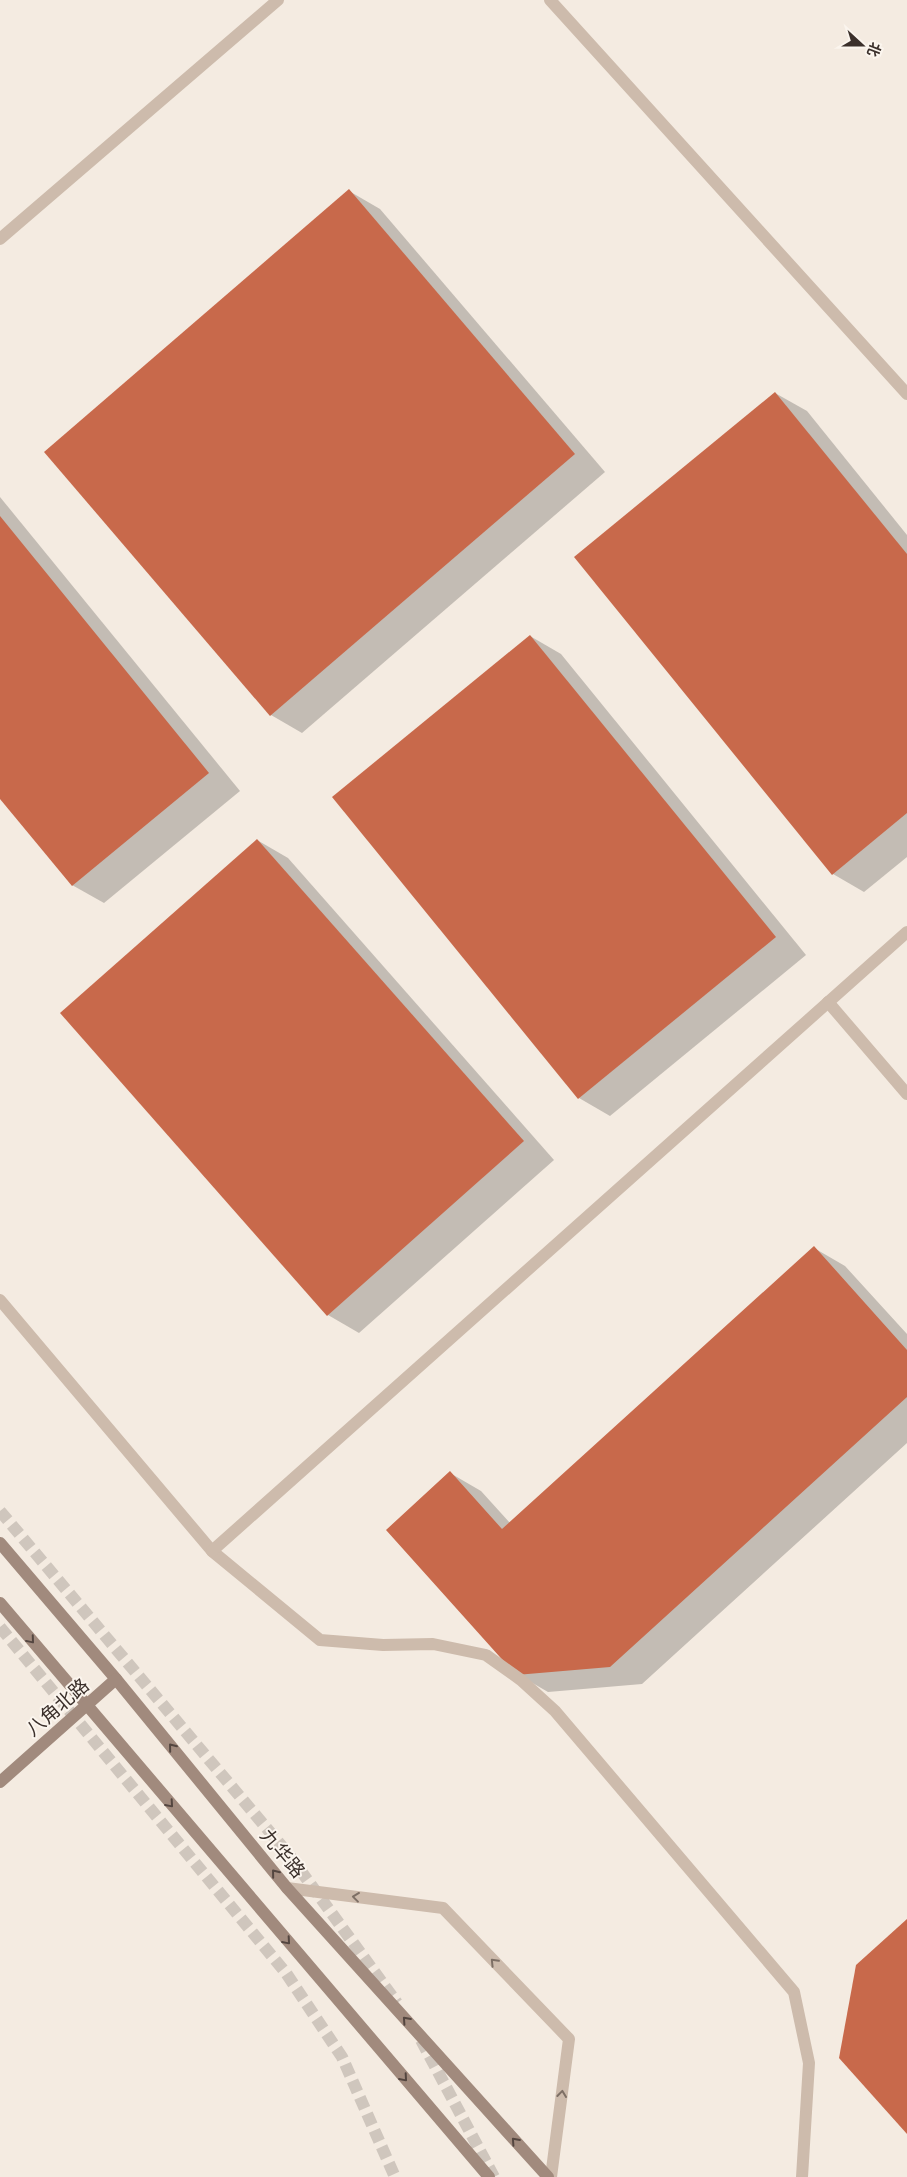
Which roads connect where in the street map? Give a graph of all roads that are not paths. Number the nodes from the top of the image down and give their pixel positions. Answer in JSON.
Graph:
{"nodes":[{"id":1,"x":278,"y":0,"type":"edge"},
{"id":2,"x":550,"y":0,"type":"edge"},
{"id":3,"x":0,"y":239,"type":"edge"},
{"id":4,"x":907,"y":394,"type":"edge"},
{"id":5,"x":907,"y":932,"type":"edge"},
{"id":6,"x":828,"y":1002,"type":"junction"},
{"id":7,"x":907,"y":1094,"type":"edge"},
{"id":8,"x":0,"y":1300,"type":"edge"},
{"id":9,"x":0,"y":1543,"type":"edge"},
{"id":10,"x":212,"y":1551,"type":"junction"},
{"id":11,"x":0,"y":1603,"type":"edge"},
{"id":12,"x":116,"y":1679,"type":"junction"},
{"id":13,"x":87,"y":1706,"type":"junction"},
{"id":14,"x":0,"y":1782,"type":"edge"},
{"id":15,"x":287,"y":1888,"type":"junction"},
{"id":16,"x":489,"y":2177,"type":"edge"},
{"id":17,"x":550,"y":2177,"type":"edge"},
{"id":18,"x":802,"y":2177,"type":"edge"}],
"edges":[{"from":1,"to":3,"type":"street"},
{"from":2,"to":4,"type":"street"},
{"from":5,"to":6,"type":"street"},
{"from":6,"to":7,"type":"street"},
{"from":6,"to":10,"type":"street"},
{"from":8,"to":10,"type":"street"},
{"from":9,"to":12,"type":"street","name":"九华路"},
{"from":10,"to":18,"type":"street"},
{"from":11,"to":13,"type":"street","one_way":true},
{"from":12,"to":13,"type":"street","name":"八角北路"},
{"from":15,"to":12,"type":"street","name":"九华路","one_way":true},
{"from":13,"to":14,"type":"street","name":"八角北路"},
{"from":13,"to":16,"type":"street","one_way":true},
{"from":17,"to":15,"type":"street","name":"九华路","one_way":true},
{"from":17,"to":15,"type":"street","one_way":true}]}
